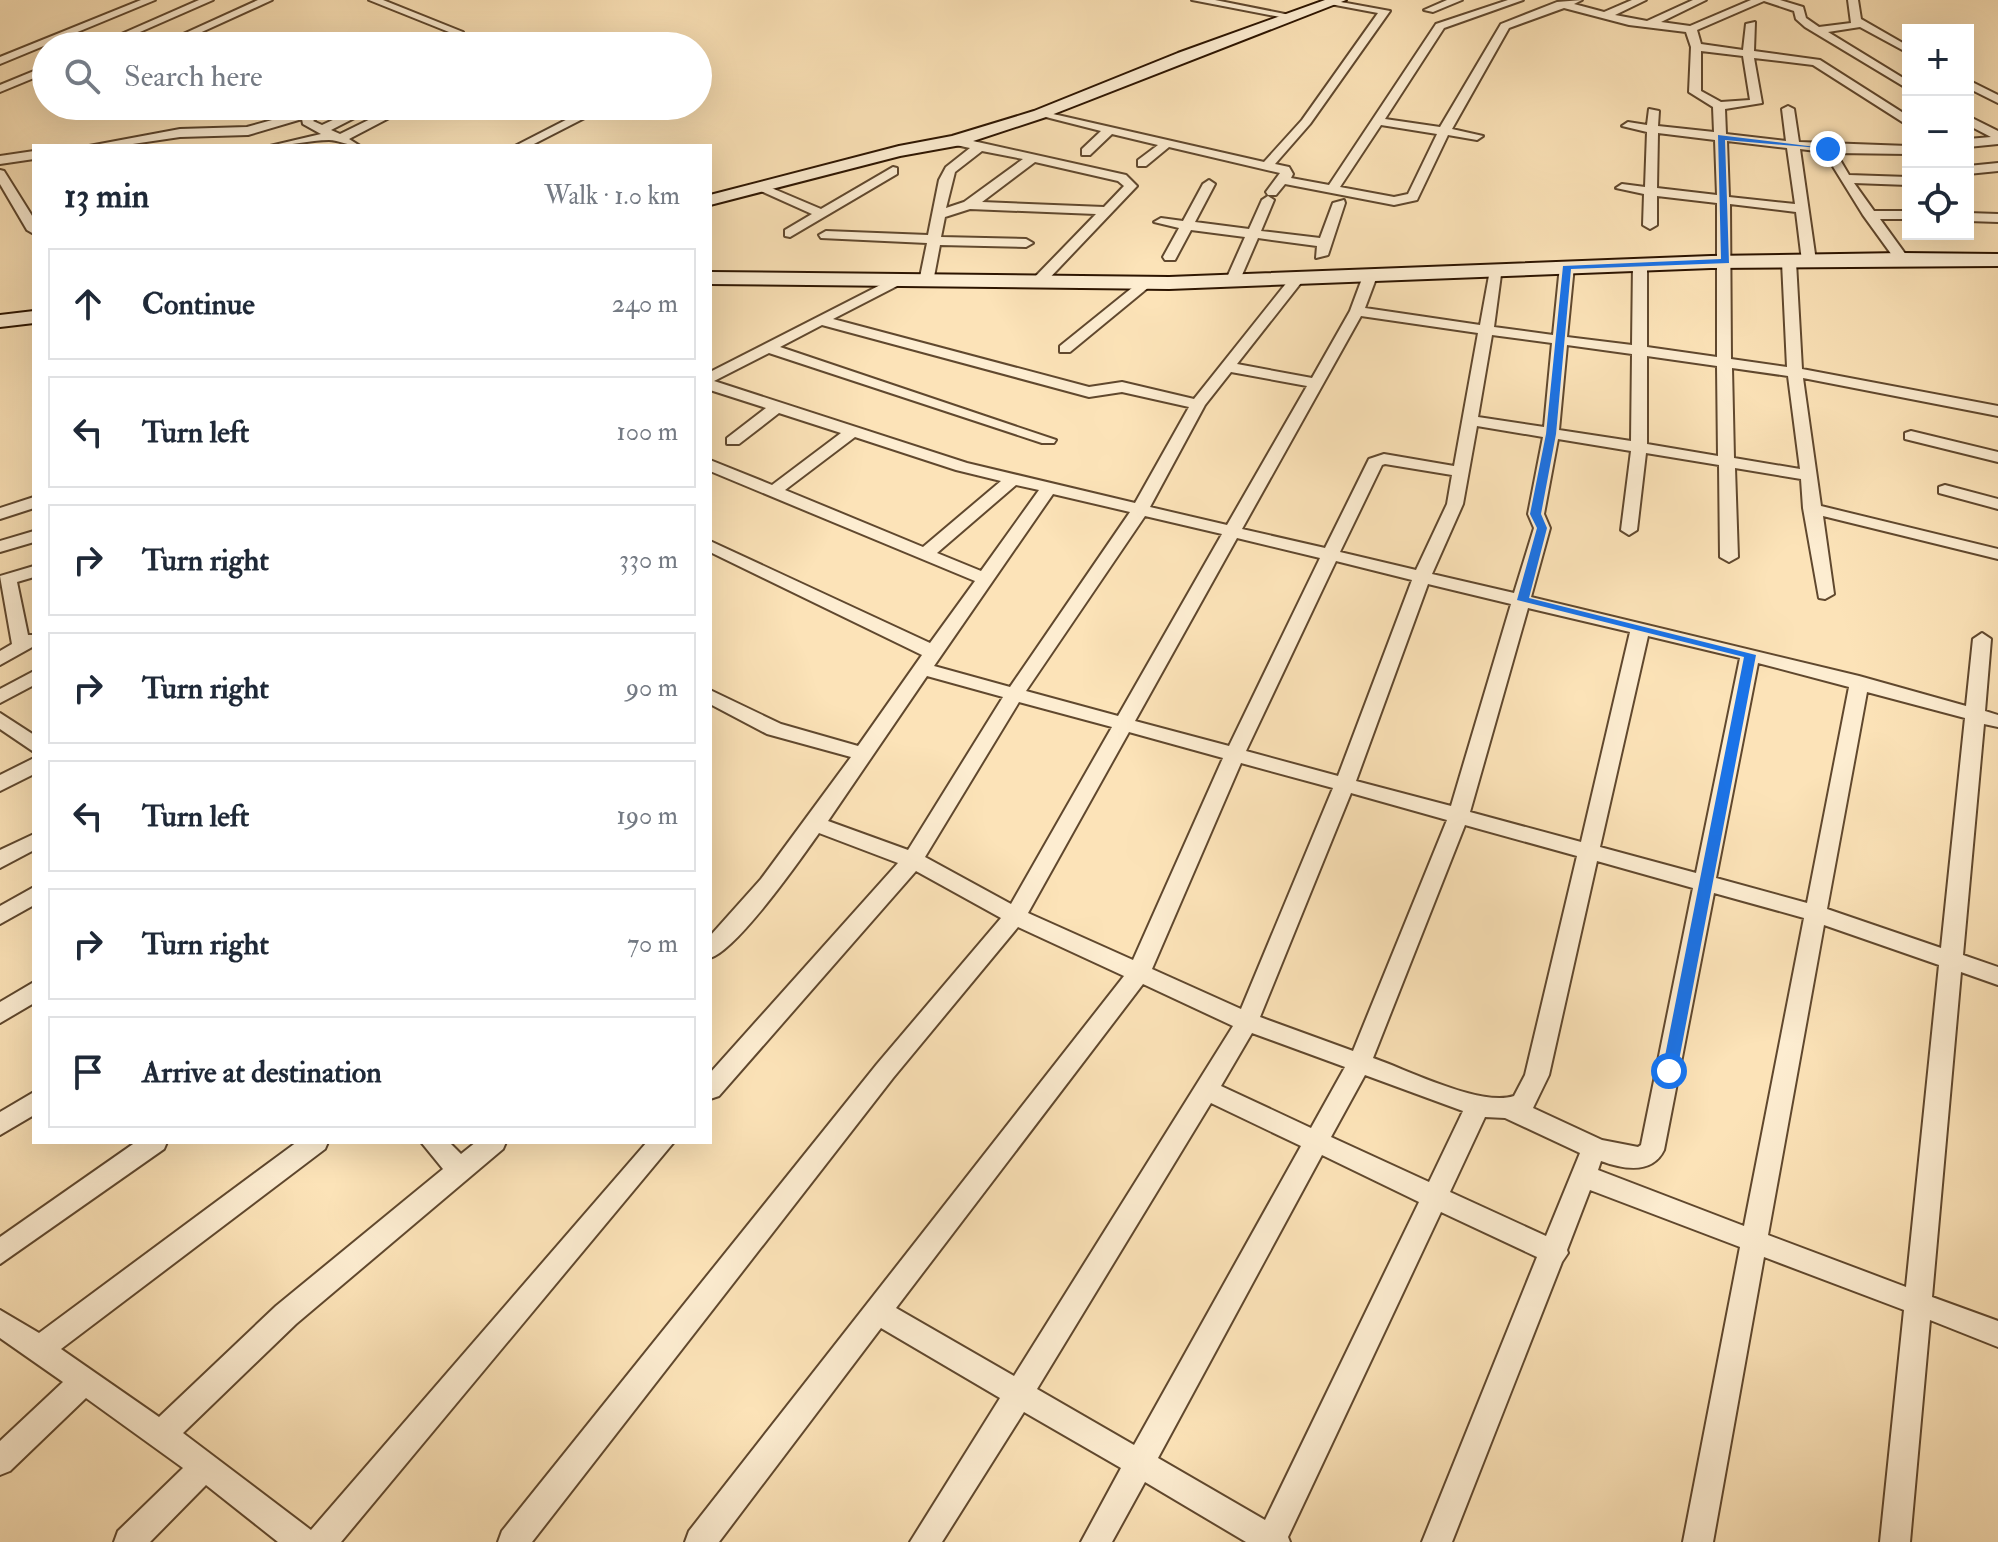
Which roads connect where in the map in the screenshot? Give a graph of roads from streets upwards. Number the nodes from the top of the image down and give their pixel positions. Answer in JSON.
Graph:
{"nodes":[{"id":1,"x":150,"y":0,"type":"edge"},
{"id":2,"x":208,"y":0,"type":"edge"},
{"id":3,"x":267,"y":0,"type":"edge"},
{"id":4,"x":380,"y":0,"type":"edge"},
{"id":5,"x":1197,"y":0,"type":"edge"},
{"id":6,"x":1457,"y":0,"type":"edge"},
{"id":7,"x":1518,"y":0,"type":"edge"},
{"id":8,"x":1546,"y":0,"type":"edge"},
{"id":9,"x":1577,"y":0,"type":"edge"},
{"id":10,"x":1641,"y":0,"type":"edge"},
{"id":11,"x":1701,"y":0,"type":"edge"},
{"id":12,"x":1760,"y":0,"type":"edge"},
{"id":13,"x":1769,"y":0,"type":"edge"},
{"id":14,"x":1853,"y":0,"type":"edge"},
{"id":15,"x":1217,"y":1,"type":"edge"},
{"id":16,"x":1336,"y":1,"type":"edge"},
{"id":17,"x":1563,"y":5,"type":"junction"},
{"id":18,"x":1429,"y":10,"type":"dead end"},
{"id":19,"x":1290,"y":16,"type":"junction"},
{"id":20,"x":1604,"y":16,"type":"junction"},
{"id":21,"x":1857,"y":21,"type":"junction"},
{"id":22,"x":1649,"y":24,"type":"junction"},
{"id":23,"x":1751,"y":24,"type":"dead end"},
{"id":24,"x":1691,"y":29,"type":"junction"},
{"id":25,"x":1819,"y":30,"type":"junction"},
{"id":26,"x":71,"y":32,"type":"edge"},
{"id":27,"x":131,"y":32,"type":"edge"},
{"id":28,"x":196,"y":32,"type":"edge"},
{"id":29,"x":458,"y":32,"type":"edge"},
{"id":30,"x":1696,"y":47,"type":"junction"},
{"id":31,"x":1902,"y":47,"type":"edge"},
{"id":32,"x":32,"y":48,"type":"edge"},
{"id":33,"x":1748,"y":52,"type":"junction"},
{"id":34,"x":0,"y":61,"type":"edge"},
{"id":35,"x":32,"y":75,"type":"edge"},
{"id":36,"x":1902,"y":82,"type":"edge"},
{"id":37,"x":1974,"y":86,"type":"edge"},
{"id":38,"x":0,"y":89,"type":"edge"},
{"id":39,"x":1994,"y":98,"type":"edge"},
{"id":40,"x":1719,"y":106,"type":"junction"},
{"id":41,"x":1788,"y":109,"type":"dead end"},
{"id":42,"x":1653,"y":111,"type":"dead end"},
{"id":43,"x":1040,"y":114,"type":"junction"},
{"id":44,"x":1902,"y":117,"type":"edge"},
{"id":45,"x":283,"y":120,"type":"edge"},
{"id":46,"x":308,"y":120,"type":"edge"},
{"id":47,"x":352,"y":120,"type":"edge"},
{"id":48,"x":370,"y":120,"type":"edge"},
{"id":49,"x":574,"y":120,"type":"edge"},
{"id":50,"x":1377,"y":121,"type":"junction"},
{"id":51,"x":1974,"y":124,"type":"edge"},
{"id":52,"x":1628,"y":126,"type":"dead end"},
{"id":53,"x":1652,"y":129,"type":"junction"},
{"id":54,"x":1108,"y":131,"type":"junction"},
{"id":55,"x":1444,"y":131,"type":"junction"},
{"id":56,"x":333,"y":134,"type":"junction"},
{"id":57,"x":1477,"y":136,"type":"dead end"},
{"id":58,"x":1721,"y":137,"type":"junction"},
{"id":59,"x":1998,"y":138,"type":"edge"},
{"id":60,"x":955,"y":141,"type":"junction"},
{"id":61,"x":1974,"y":142,"type":"edge"},
{"id":62,"x":107,"y":144,"type":"edge"},
{"id":63,"x":289,"y":144,"type":"edge"},
{"id":64,"x":350,"y":144,"type":"edge"},
{"id":65,"x":525,"y":144,"type":"edge"},
{"id":66,"x":1166,"y":144,"type":"junction"},
{"id":67,"x":1793,"y":144,"type":"junction"},
{"id":68,"x":979,"y":147,"type":"junction"},
{"id":69,"x":1828,"y":149,"type":"junction"},
{"id":70,"x":1902,"y":150,"type":"edge"},
{"id":71,"x":1086,"y":152,"type":"dead end"},
{"id":72,"x":32,"y":155,"type":"edge"},
{"id":73,"x":1227,"y":157,"type":"junction"},
{"id":74,"x":1033,"y":158,"type":"junction"},
{"id":75,"x":0,"y":160,"type":"edge"},
{"id":76,"x":1142,"y":163,"type":"dead end"},
{"id":77,"x":1268,"y":165,"type":"junction"},
{"id":78,"x":1998,"y":167,"type":"edge"},
{"id":79,"x":1974,"y":169,"type":"edge"},
{"id":80,"x":893,"y":171,"type":"dead end"},
{"id":81,"x":0,"y":174,"type":"edge"},
{"id":82,"x":1845,"y":179,"type":"junction"},
{"id":83,"x":1283,"y":180,"type":"junction"},
{"id":84,"x":1902,"y":181,"type":"edge"},
{"id":85,"x":758,"y":187,"type":"junction"},
{"id":86,"x":1622,"y":188,"type":"dead end"},
{"id":87,"x":1650,"y":191,"type":"junction"},
{"id":88,"x":1336,"y":196,"type":"junction"},
{"id":89,"x":712,"y":199,"type":"edge"},
{"id":90,"x":1722,"y":200,"type":"junction"},
{"id":91,"x":969,"y":205,"type":"junction"},
{"id":92,"x":1801,"y":209,"type":"junction"},
{"id":93,"x":1108,"y":211,"type":"junction"},
{"id":94,"x":821,"y":213,"type":"junction"},
{"id":95,"x":937,"y":215,"type":"junction"},
{"id":96,"x":1869,"y":215,"type":"junction"},
{"id":97,"x":1902,"y":215,"type":"edge"},
{"id":98,"x":1974,"y":217,"type":"edge"},
{"id":99,"x":1998,"y":218,"type":"edge"},
{"id":100,"x":1161,"y":222,"type":"dead end"},
{"id":101,"x":1187,"y":225,"type":"junction"},
{"id":102,"x":1650,"y":225,"type":"dead end"},
{"id":103,"x":32,"y":227,"type":"edge"},
{"id":104,"x":790,"y":233,"type":"dead end"},
{"id":105,"x":1253,"y":234,"type":"junction"},
{"id":106,"x":826,"y":235,"type":"dead end"},
{"id":107,"x":935,"y":240,"type":"junction"},
{"id":108,"x":1026,"y":243,"type":"dead end"},
{"id":109,"x":1170,"y":257,"type":"dead end"},
{"id":110,"x":1902,"y":259,"type":"junction"},
{"id":111,"x":1998,"y":260,"type":"edge"},
{"id":112,"x":1726,"y":261,"type":"junction"},
{"id":113,"x":1799,"y":262,"type":"junction"},
{"id":114,"x":1640,"y":264,"type":"junction"},
{"id":115,"x":1567,"y":266,"type":"junction"},
{"id":116,"x":1497,"y":270,"type":"junction"},
{"id":117,"x":1370,"y":276,"type":"junction"},
{"id":118,"x":712,"y":278,"type":"edge"},
{"id":119,"x":1297,"y":279,"type":"junction"},
{"id":120,"x":894,"y":282,"type":"junction"},
{"id":121,"x":926,"y":282,"type":"junction"},
{"id":122,"x":1148,"y":282,"type":"junction"},
{"id":123,"x":1232,"y":282,"type":"junction"},
{"id":124,"x":1036,"y":284,"type":"junction"},
{"id":125,"x":1357,"y":311,"type":"junction"},
{"id":126,"x":32,"y":317,"type":"edge"},
{"id":127,"x":819,"y":320,"type":"junction"},
{"id":128,"x":0,"y":321,"type":"edge"},
{"id":129,"x":1485,"y":332,"type":"junction"},
{"id":130,"x":1558,"y":341,"type":"junction"},
{"id":131,"x":765,"y":347,"type":"junction"},
{"id":132,"x":1065,"y":349,"type":"dead end"},
{"id":133,"x":1638,"y":352,"type":"junction"},
{"id":134,"x":1724,"y":364,"type":"junction"},
{"id":135,"x":1229,"y":367,"type":"junction"},
{"id":136,"x":1795,"y":373,"type":"junction"},
{"id":137,"x":712,"y":377,"type":"edge"},
{"id":138,"x":1315,"y":383,"type":"junction"},
{"id":139,"x":712,"y":386,"type":"edge"},
{"id":140,"x":1198,"y":404,"type":"junction"},
{"id":141,"x":777,"y":407,"type":"junction"},
{"id":142,"x":1998,"y":411,"type":"edge"},
{"id":143,"x":1469,"y":420,"type":"junction"},
{"id":144,"x":853,"y":431,"type":"junction"},
{"id":145,"x":1551,"y":434,"type":"junction"},
{"id":146,"x":1911,"y":436,"type":"dead end"},
{"id":147,"x":1048,"y":440,"type":"dead end"},
{"id":148,"x":733,"y":441,"type":"dead end"},
{"id":149,"x":1639,"y":448,"type":"junction"},
{"id":150,"x":1998,"y":457,"type":"edge"},
{"id":151,"x":1729,"y":464,"type":"junction"},
{"id":152,"x":712,"y":466,"type":"edge"},
{"id":153,"x":1460,"y":472,"type":"junction"},
{"id":154,"x":1809,"y":475,"type":"junction"},
{"id":155,"x":1013,"y":479,"type":"junction"},
{"id":156,"x":1049,"y":488,"type":"junction"},
{"id":157,"x":1945,"y":490,"type":"dead end"},
{"id":158,"x":773,"y":492,"type":"junction"},
{"id":159,"x":32,"y":503,"type":"edge"},
{"id":160,"x":1998,"y":504,"type":"edge"},
{"id":161,"x":1811,"y":508,"type":"junction"},
{"id":162,"x":1140,"y":510,"type":"junction"},
{"id":163,"x":4,"y":513,"type":"edge"},
{"id":164,"x":32,"y":528,"type":"edge"},
{"id":165,"x":1629,"y":530,"type":"dead end"},
{"id":166,"x":1233,"y":532,"type":"junction"},
{"id":167,"x":32,"y":537,"type":"edge"},
{"id":168,"x":0,"y":547,"type":"edge"},
{"id":169,"x":712,"y":547,"type":"edge"},
{"id":170,"x":926,"y":554,"type":"junction"},
{"id":171,"x":1998,"y":554,"type":"edge"},
{"id":172,"x":1326,"y":556,"type":"junction"},
{"id":173,"x":1729,"y":557,"type":"dead end"},
{"id":174,"x":32,"y":572,"type":"edge"},
{"id":175,"x":985,"y":579,"type":"junction"},
{"id":176,"x":1421,"y":579,"type":"junction"},
{"id":177,"x":4,"y":580,"type":"edge"},
{"id":178,"x":1825,"y":594,"type":"dead end"},
{"id":179,"x":1523,"y":600,"type":"junction"},
{"id":180,"x":1640,"y":630,"type":"junction"},
{"id":181,"x":1982,"y":639,"type":"dead end"},
{"id":182,"x":28,"y":642,"type":"edge"},
{"id":183,"x":1750,"y":655,"type":"junction"},
{"id":184,"x":0,"y":659,"type":"edge"},
{"id":185,"x":927,"y":661,"type":"junction"},
{"id":186,"x":32,"y":678,"type":"edge"},
{"id":187,"x":1859,"y":682,"type":"junction"},
{"id":188,"x":1014,"y":695,"type":"junction"},
{"id":189,"x":0,"y":697,"type":"edge"},
{"id":190,"x":712,"y":697,"type":"edge"},
{"id":191,"x":1986,"y":718,"type":"edge"},
{"id":192,"x":0,"y":719,"type":"edge"},
{"id":193,"x":1126,"y":725,"type":"junction"},
{"id":194,"x":32,"y":743,"type":"edge"},
{"id":195,"x":860,"y":753,"type":"junction"},
{"id":196,"x":1234,"y":755,"type":"junction"},
{"id":197,"x":32,"y":766,"type":"edge"},
{"id":198,"x":0,"y":784,"type":"edge"},
{"id":199,"x":1345,"y":784,"type":"junction"},
{"id":200,"x":1459,"y":815,"type":"junction"},
{"id":201,"x":815,"y":824,"type":"junction"},
{"id":202,"x":32,"y":842,"type":"edge"},
{"id":203,"x":1587,"y":852,"type":"junction"},
{"id":204,"x":0,"y":860,"type":"edge"},
{"id":205,"x":913,"y":860,"type":"junction"},
{"id":206,"x":1705,"y":882,"type":"junction"},
{"id":207,"x":32,"y":896,"type":"edge"},
{"id":208,"x":1814,"y":913,"type":"junction"},
{"id":209,"x":0,"y":916,"type":"edge"},
{"id":210,"x":1015,"y":916,"type":"junction"},
{"id":211,"x":712,"y":948,"type":"edge"},
{"id":212,"x":1948,"y":959,"type":"junction"},
{"id":213,"x":1138,"y":974,"type":"junction"},
{"id":214,"x":1998,"y":976,"type":"edge"},
{"id":215,"x":32,"y":992,"type":"edge"},
{"id":216,"x":0,"y":1014,"type":"edge"},
{"id":217,"x":1247,"y":1022,"type":"junction"},
{"id":218,"x":1359,"y":1064,"type":"junction"},
{"id":219,"x":712,"y":1087,"type":"edge"},
{"id":220,"x":1206,"y":1090,"type":"junction"},
{"id":221,"x":32,"y":1103,"type":"edge"},
{"id":222,"x":1478,"y":1106,"type":"junction"},
{"id":223,"x":1508,"y":1108,"type":"junction"},
{"id":224,"x":0,"y":1125,"type":"edge"},
{"id":225,"x":1318,"y":1140,"type":"junction"},
{"id":226,"x":152,"y":1144,"type":"edge"},
{"id":227,"x":313,"y":1144,"type":"edge"},
{"id":228,"x":435,"y":1144,"type":"edge"},
{"id":229,"x":492,"y":1144,"type":"edge"},
{"id":230,"x":660,"y":1144,"type":"edge"},
{"id":231,"x":1594,"y":1148,"type":"junction"},
{"id":232,"x":460,"y":1170,"type":"junction"},
{"id":233,"x":1586,"y":1177,"type":"junction"},
{"id":234,"x":1435,"y":1196,"type":"junction"},
{"id":235,"x":1755,"y":1243,"type":"junction"},
{"id":236,"x":0,"y":1252,"type":"edge"},
{"id":237,"x":1555,"y":1253,"type":"junction"},
{"id":238,"x":1919,"y":1302,"type":"junction"},
{"id":239,"x":876,"y":1311,"type":"junction"},
{"id":240,"x":0,"y":1322,"type":"edge"},
{"id":241,"x":1998,"y":1334,"type":"edge"},
{"id":242,"x":38,"y":1350,"type":"junction"},
{"id":243,"x":82,"y":1383,"type":"junction"},
{"id":244,"x":1020,"y":1392,"type":"junction"},
{"id":245,"x":160,"y":1436,"type":"junction"},
{"id":246,"x":0,"y":1461,"type":"edge"},
{"id":247,"x":1140,"y":1462,"type":"junction"},
{"id":248,"x":205,"y":1466,"type":"junction"},
{"id":249,"x":1272,"y":1541,"type":"edge"},
{"id":250,"x":129,"y":1542,"type":"edge"},
{"id":251,"x":302,"y":1542,"type":"edge"},
{"id":252,"x":321,"y":1542,"type":"edge"},
{"id":253,"x":513,"y":1542,"type":"edge"},
{"id":254,"x":700,"y":1542,"type":"edge"},
{"id":255,"x":925,"y":1542,"type":"edge"},
{"id":256,"x":1096,"y":1542,"type":"edge"},
{"id":257,"x":1437,"y":1542,"type":"edge"},
{"id":258,"x":1698,"y":1542,"type":"edge"},
{"id":259,"x":1895,"y":1542,"type":"edge"}],
"edges":[{"from":1,"to":26,"type":"street"},
{"from":2,"to":27,"type":"street"},
{"from":3,"to":28,"type":"street"},
{"from":4,"to":29,"type":"street"},
{"from":5,"to":15,"type":"street"},
{"from":6,"to":18,"type":"street"},
{"from":7,"to":50,"type":"street"},
{"from":8,"to":17,"type":"street"},
{"from":9,"to":17,"type":"street"},
{"from":10,"to":20,"type":"street"},
{"from":11,"to":22,"type":"street"},
{"from":12,"to":24,"type":"street"},
{"from":13,"to":25,"type":"street"},
{"from":14,"to":21,"type":"street"},
{"from":15,"to":19,"type":"street"},
{"from":16,"to":19,"type":"street"},
{"from":16,"to":77,"type":"street"},
{"from":17,"to":20,"type":"street"},
{"from":17,"to":55,"type":"street"},
{"from":19,"to":43,"type":"street"},
{"from":20,"to":22,"type":"street"},
{"from":21,"to":25,"type":"street"},
{"from":21,"to":31,"type":"street"},
{"from":22,"to":24,"type":"street"},
{"from":23,"to":33,"type":"street"},
{"from":24,"to":30,"type":"street"},
{"from":25,"to":36,"type":"street"},
{"from":30,"to":33,"type":"street"},
{"from":30,"to":40,"type":"street"},
{"from":32,"to":34,"type":"street"},
{"from":33,"to":40,"type":"street"},
{"from":33,"to":44,"type":"street"},
{"from":35,"to":38,"type":"street"},
{"from":37,"to":39,"type":"street"},
{"from":40,"to":58,"type":"street"},
{"from":41,"to":67,"type":"street"},
{"from":42,"to":53,"type":"street"},
{"from":43,"to":54,"type":"street"},
{"from":43,"to":60,"type":"street"},
{"from":45,"to":62,"type":"street"},
{"from":46,"to":56,"type":"street"},
{"from":47,"to":56,"type":"street"},
{"from":48,"to":56,"type":"street"},
{"from":49,"to":65,"type":"street"},
{"from":50,"to":55,"type":"street"},
{"from":50,"to":88,"type":"street"},
{"from":51,"to":59,"type":"street"},
{"from":52,"to":53,"type":"street"},
{"from":53,"to":58,"type":"street"},
{"from":53,"to":87,"type":"street"},
{"from":54,"to":66,"type":"street"},
{"from":54,"to":71,"type":"street"},
{"from":55,"to":57,"type":"street"},
{"from":55,"to":88,"type":"street"},
{"from":56,"to":63,"type":"street"},
{"from":56,"to":64,"type":"street"},
{"from":58,"to":67,"type":"street"},
{"from":58,"to":90,"type":"street"},
{"from":59,"to":61,"type":"street"},
{"from":60,"to":68,"type":"street"},
{"from":60,"to":85,"type":"street"},
{"from":66,"to":73,"type":"street"},
{"from":66,"to":76,"type":"street"},
{"from":67,"to":69,"type":"street"},
{"from":67,"to":92,"type":"street"},
{"from":68,"to":74,"type":"street"},
{"from":68,"to":95,"type":"street"},
{"from":69,"to":70,"type":"street"},
{"from":69,"to":82,"type":"street"},
{"from":72,"to":75,"type":"street"},
{"from":73,"to":77,"type":"street"},
{"from":73,"to":101,"type":"street"},
{"from":74,"to":91,"type":"street"},
{"from":74,"to":93,"type":"street"},
{"from":77,"to":83,"type":"street"},
{"from":78,"to":79,"type":"street"},
{"from":80,"to":94,"type":"street"},
{"from":81,"to":103,"type":"street"},
{"from":82,"to":84,"type":"street"},
{"from":82,"to":96,"type":"street"},
{"from":83,"to":88,"type":"street"},
{"from":83,"to":105,"type":"street"},
{"from":85,"to":89,"type":"street"},
{"from":85,"to":94,"type":"street"},
{"from":86,"to":87,"type":"street"},
{"from":87,"to":90,"type":"street"},
{"from":87,"to":102,"type":"street"},
{"from":88,"to":105,"type":"street"},
{"from":90,"to":92,"type":"street"},
{"from":90,"to":112,"type":"street"},
{"from":91,"to":93,"type":"street"},
{"from":91,"to":95,"type":"street"},
{"from":92,"to":113,"type":"street"},
{"from":93,"to":124,"type":"street"},
{"from":94,"to":104,"type":"street"},
{"from":95,"to":107,"type":"street"},
{"from":96,"to":97,"type":"street"},
{"from":96,"to":110,"type":"street"},
{"from":98,"to":99,"type":"street"},
{"from":100,"to":101,"type":"street"},
{"from":101,"to":105,"type":"street"},
{"from":101,"to":109,"type":"street"},
{"from":105,"to":123,"type":"street"},
{"from":106,"to":107,"type":"street"},
{"from":107,"to":108,"type":"street"},
{"from":107,"to":121,"type":"street"},
{"from":110,"to":111,"type":"street"},
{"from":110,"to":113,"type":"street"},
{"from":112,"to":113,"type":"street"},
{"from":112,"to":114,"type":"street"},
{"from":112,"to":134,"type":"street"},
{"from":113,"to":136,"type":"street"},
{"from":114,"to":115,"type":"street"},
{"from":114,"to":133,"type":"street"},
{"from":115,"to":116,"type":"street"},
{"from":115,"to":130,"type":"street"},
{"from":116,"to":117,"type":"street"},
{"from":116,"to":129,"type":"street"},
{"from":117,"to":119,"type":"street"},
{"from":117,"to":125,"type":"street"},
{"from":118,"to":120,"type":"street"},
{"from":119,"to":123,"type":"street"},
{"from":119,"to":135,"type":"street"},
{"from":120,"to":121,"type":"street"},
{"from":120,"to":127,"type":"street"},
{"from":121,"to":124,"type":"street"},
{"from":122,"to":123,"type":"street"},
{"from":122,"to":124,"type":"street"},
{"from":122,"to":132,"type":"street"},
{"from":125,"to":129,"type":"street"},
{"from":125,"to":138,"type":"street"},
{"from":126,"to":128,"type":"street"},
{"from":127,"to":131,"type":"street"},
{"from":127,"to":140,"type":"street"},
{"from":129,"to":130,"type":"street"},
{"from":129,"to":143,"type":"street"},
{"from":130,"to":133,"type":"street"},
{"from":130,"to":145,"type":"street"},
{"from":131,"to":137,"type":"street"},
{"from":131,"to":147,"type":"street"},
{"from":133,"to":134,"type":"street"},
{"from":133,"to":149,"type":"street"},
{"from":134,"to":136,"type":"street"},
{"from":134,"to":151,"type":"street"},
{"from":135,"to":138,"type":"street"},
{"from":135,"to":140,"type":"street"},
{"from":136,"to":142,"type":"street"},
{"from":136,"to":154,"type":"street"},
{"from":138,"to":166,"type":"street"},
{"from":139,"to":141,"type":"street"},
{"from":140,"to":162,"type":"street"},
{"from":141,"to":144,"type":"street"},
{"from":141,"to":148,"type":"street"},
{"from":143,"to":145,"type":"street"},
{"from":143,"to":153,"type":"street"},
{"from":144,"to":155,"type":"street"},
{"from":144,"to":158,"type":"street"},
{"from":145,"to":149,"type":"street"},
{"from":145,"to":179,"type":"street"},
{"from":146,"to":150,"type":"street"},
{"from":149,"to":151,"type":"street"},
{"from":149,"to":165,"type":"street"},
{"from":151,"to":154,"type":"street"},
{"from":151,"to":173,"type":"street"},
{"from":152,"to":158,"type":"street"},
{"from":153,"to":172,"type":"street"},
{"from":153,"to":176,"type":"street"},
{"from":154,"to":161,"type":"street"},
{"from":155,"to":156,"type":"street"},
{"from":155,"to":170,"type":"street"},
{"from":156,"to":162,"type":"street"},
{"from":156,"to":175,"type":"street"},
{"from":157,"to":160,"type":"street"},
{"from":158,"to":170,"type":"street"},
{"from":159,"to":163,"type":"street"},
{"from":161,"to":171,"type":"street"},
{"from":161,"to":178,"type":"street"},
{"from":162,"to":166,"type":"street"},
{"from":162,"to":188,"type":"street"},
{"from":163,"to":164,"type":"street"},
{"from":166,"to":172,"type":"street"},
{"from":166,"to":193,"type":"street"},
{"from":167,"to":168,"type":"street"},
{"from":169,"to":185,"type":"street"},
{"from":170,"to":175,"type":"street"},
{"from":172,"to":176,"type":"street"},
{"from":172,"to":196,"type":"street"},
{"from":174,"to":177,"type":"street"},
{"from":175,"to":185,"type":"street"},
{"from":176,"to":179,"type":"street"},
{"from":176,"to":199,"type":"street"},
{"from":177,"to":182,"type":"street"},
{"from":179,"to":180,"type":"street"},
{"from":179,"to":200,"type":"street"},
{"from":180,"to":183,"type":"street"},
{"from":180,"to":203,"type":"street"},
{"from":181,"to":191,"type":"street"},
{"from":182,"to":184,"type":"street"},
{"from":183,"to":187,"type":"street"},
{"from":183,"to":206,"type":"street"},
{"from":185,"to":188,"type":"street"},
{"from":185,"to":195,"type":"street"},
{"from":186,"to":189,"type":"street"},
{"from":187,"to":191,"type":"street"},
{"from":187,"to":208,"type":"street"},
{"from":188,"to":193,"type":"street"},
{"from":188,"to":205,"type":"street"},
{"from":190,"to":195,"type":"street"},
{"from":191,"to":212,"type":"street"},
{"from":192,"to":194,"type":"street"},
{"from":193,"to":196,"type":"street"},
{"from":193,"to":210,"type":"street"},
{"from":195,"to":201,"type":"street"},
{"from":196,"to":199,"type":"street"},
{"from":196,"to":213,"type":"street"},
{"from":197,"to":198,"type":"street"},
{"from":199,"to":200,"type":"street"},
{"from":199,"to":217,"type":"street"},
{"from":200,"to":203,"type":"street"},
{"from":200,"to":218,"type":"street"},
{"from":201,"to":205,"type":"street"},
{"from":201,"to":211,"type":"street"},
{"from":202,"to":204,"type":"street"},
{"from":203,"to":206,"type":"street"},
{"from":203,"to":223,"type":"street"},
{"from":205,"to":210,"type":"street"},
{"from":205,"to":219,"type":"street"},
{"from":206,"to":208,"type":"street"},
{"from":206,"to":231,"type":"street"},
{"from":207,"to":209,"type":"street"},
{"from":208,"to":212,"type":"street"},
{"from":208,"to":235,"type":"street"},
{"from":210,"to":213,"type":"street"},
{"from":210,"to":253,"type":"street"},
{"from":212,"to":214,"type":"street"},
{"from":212,"to":238,"type":"street"},
{"from":213,"to":217,"type":"street"},
{"from":213,"to":239,"type":"street"},
{"from":215,"to":216,"type":"street"},
{"from":217,"to":218,"type":"street"},
{"from":217,"to":220,"type":"street"},
{"from":218,"to":222,"type":"street"},
{"from":218,"to":225,"type":"street"},
{"from":220,"to":225,"type":"street"},
{"from":220,"to":244,"type":"street"},
{"from":221,"to":224,"type":"street"},
{"from":222,"to":223,"type":"street"},
{"from":222,"to":234,"type":"street"},
{"from":223,"to":231,"type":"street"},
{"from":225,"to":234,"type":"street"},
{"from":225,"to":247,"type":"street"},
{"from":226,"to":236,"type":"street"},
{"from":227,"to":242,"type":"street"},
{"from":228,"to":232,"type":"street"},
{"from":229,"to":232,"type":"street"},
{"from":230,"to":252,"type":"street"},
{"from":231,"to":233,"type":"street"},
{"from":232,"to":245,"type":"street"},
{"from":233,"to":235,"type":"street"},
{"from":233,"to":237,"type":"street"},
{"from":234,"to":237,"type":"street"},
{"from":234,"to":249,"type":"street"},
{"from":235,"to":238,"type":"street"},
{"from":235,"to":258,"type":"street"},
{"from":237,"to":257,"type":"street"},
{"from":238,"to":241,"type":"street"},
{"from":238,"to":259,"type":"street"},
{"from":239,"to":244,"type":"street"},
{"from":239,"to":254,"type":"street"},
{"from":240,"to":242,"type":"street"},
{"from":242,"to":243,"type":"street"},
{"from":243,"to":245,"type":"street"},
{"from":243,"to":246,"type":"street"},
{"from":244,"to":247,"type":"street"},
{"from":244,"to":255,"type":"street"},
{"from":245,"to":248,"type":"street"},
{"from":247,"to":249,"type":"street"},
{"from":247,"to":256,"type":"street"},
{"from":248,"to":250,"type":"street"},
{"from":248,"to":251,"type":"street"}]}
